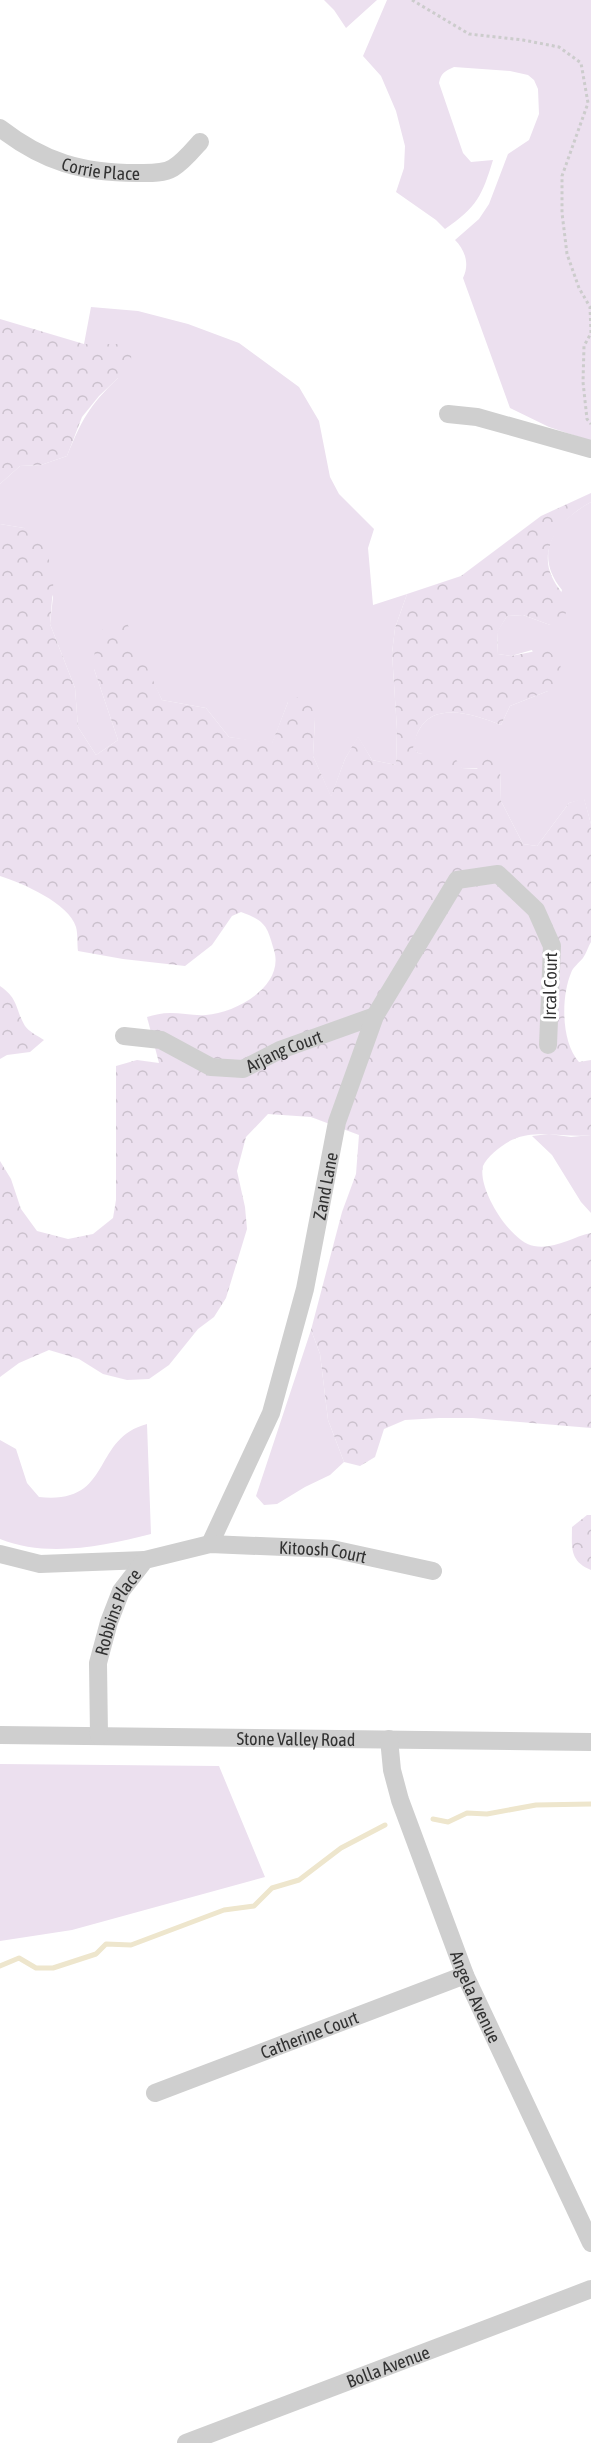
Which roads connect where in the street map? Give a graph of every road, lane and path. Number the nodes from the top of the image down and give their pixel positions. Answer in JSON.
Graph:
{"nodes":[{"id":1,"x":412,"y":0,"type":"edge"},
{"id":2,"x":0,"y":128,"type":"edge"},
{"id":3,"x":200,"y":142,"type":"dead end"},
{"id":4,"x":448,"y":414,"type":"dead end"},
{"id":5,"x":591,"y":424,"type":"edge"},
{"id":6,"x":591,"y":449,"type":"edge"},
{"id":7,"x":498,"y":874,"type":"joint"},
{"id":8,"x":375,"y":1016,"type":"junction"},
{"id":9,"x":124,"y":1036,"type":"dead end"},
{"id":10,"x":548,"y":1044,"type":"dead end"},
{"id":11,"x":210,"y":1544,"type":"junction"},
{"id":12,"x":0,"y":1554,"type":"edge"},
{"id":13,"x":145,"y":1560,"type":"junction"},
{"id":14,"x":433,"y":1571,"type":"dead end"},
{"id":15,"x":0,"y":1735,"type":"edge"},
{"id":16,"x":99,"y":1736,"type":"junction"},
{"id":17,"x":388,"y":1739,"type":"junction"},
{"id":18,"x":591,"y":1742,"type":"edge"},
{"id":19,"x":465,"y":1975,"type":"junction"},
{"id":20,"x":154,"y":2093,"type":"dead end"},
{"id":21,"x":591,"y":2243,"type":"edge"},
{"id":22,"x":591,"y":2289,"type":"edge"},
{"id":23,"x":186,"y":2443,"type":"edge"}],
"edges":[{"from":1,"to":5,"type":"path"},
{"from":2,"to":3,"type":"street","name":"Corrie Place"},
{"from":4,"to":6,"type":"street"},
{"from":7,"to":8,"type":"street","name":"Zand Lane"},
{"from":7,"to":10,"type":"street","name":"Ircal Court"},
{"from":8,"to":9,"type":"street","name":"Arjang Court"},
{"from":8,"to":11,"type":"street","name":"Zand Lane"},
{"from":11,"to":13,"type":"street","name":"Robbins Place"},
{"from":11,"to":14,"type":"street","name":"Kitoosh Court"},
{"from":12,"to":13,"type":"street"},
{"from":13,"to":16,"type":"street","name":"Robbins Place"},
{"from":15,"to":16,"type":"street","name":"Stone Valley Road"},
{"from":16,"to":17,"type":"street","name":"Stone Valley Road"},
{"from":17,"to":18,"type":"street","name":"Stone Valley Road"},
{"from":17,"to":19,"type":"street","name":"Angela Avenue"},
{"from":19,"to":20,"type":"street","name":"Catherine Court"},
{"from":19,"to":21,"type":"street","name":"Angela Avenue"},
{"from":22,"to":23,"type":"street","name":"Bolla Avenue"}]}
